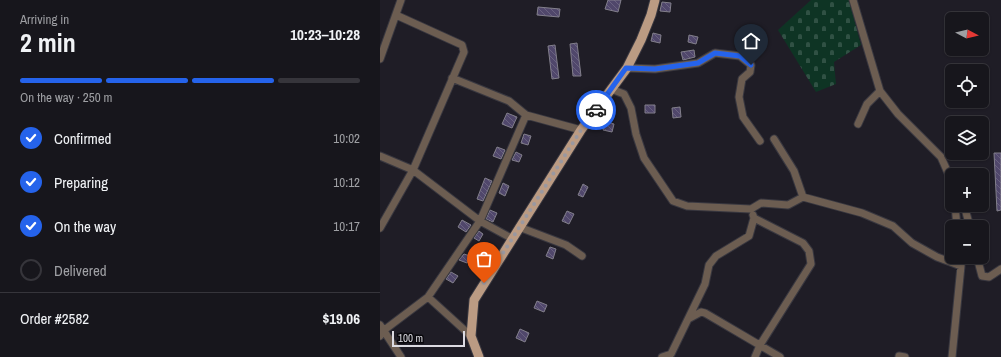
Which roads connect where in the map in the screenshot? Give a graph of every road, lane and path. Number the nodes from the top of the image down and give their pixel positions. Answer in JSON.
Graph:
{"nodes":[{"id":1,"x":401,"y":0,"type":"edge"},
{"id":2,"x":654,"y":0,"type":"edge"},
{"id":3,"x":853,"y":0,"type":"edge"},
{"id":4,"x":396,"y":15,"type":"junction"},
{"id":5,"x":380,"y":59,"type":"edge"},
{"id":6,"x":626,"y":68,"type":"junction"},
{"id":7,"x":452,"y":78,"type":"junction"},
{"id":8,"x":612,"y":89,"type":"junction"},
{"id":9,"x":880,"y":91,"type":"junction"},
{"id":10,"x":526,"y":115,"type":"junction"},
{"id":11,"x":858,"y":124,"type":"dead end"},
{"id":12,"x":581,"y":130,"type":"junction"},
{"id":13,"x":774,"y":139,"type":"dead end"},
{"id":14,"x":760,"y":141,"type":"dead end"},
{"id":15,"x":380,"y":156,"type":"edge"},
{"id":16,"x":945,"y":168,"type":"edge"},
{"id":17,"x":413,"y":170,"type":"junction"},
{"id":18,"x":803,"y":197,"type":"junction"},
{"id":19,"x":751,"y":209,"type":"junction"},
{"id":20,"x":754,"y":218,"type":"junction"},
{"id":21,"x":480,"y":221,"type":"junction"},
{"id":22,"x":519,"y":227,"type":"junction"},
{"id":23,"x":380,"y":228,"type":"edge"},
{"id":24,"x":511,"y":238,"type":"junction"},
{"id":25,"x":582,"y":256,"type":"dead end"},
{"id":26,"x":979,"y":264,"type":"edge"},
{"id":27,"x":961,"y":266,"type":"joint"},
{"id":28,"x":1001,"y":269,"type":"edge"},
{"id":29,"x":428,"y":297,"type":"junction"},
{"id":30,"x":690,"y":318,"type":"junction"},
{"id":31,"x":381,"y":331,"type":"edge"},
{"id":32,"x":471,"y":336,"type":"junction"},
{"id":33,"x":760,"y":345,"type":"junction"},
{"id":34,"x":673,"y":355,"type":"edge"},
{"id":35,"x":401,"y":357,"type":"edge"},
{"id":36,"x":479,"y":357,"type":"edge"},
{"id":37,"x":662,"y":357,"type":"edge"},
{"id":38,"x":755,"y":357,"type":"edge"},
{"id":39,"x":780,"y":357,"type":"edge"},
{"id":40,"x":952,"y":357,"type":"edge"}],
"edges":[{"from":1,"to":4,"type":"street"},
{"from":2,"to":6,"type":"main road"},
{"from":3,"to":9,"type":"street"},
{"from":4,"to":5,"type":"street"},
{"from":4,"to":7,"type":"street"},
{"from":6,"to":8,"type":"main road"},
{"from":6,"to":14,"type":"street"},
{"from":7,"to":10,"type":"street"},
{"from":7,"to":17,"type":"street"},
{"from":8,"to":12,"type":"main road"},
{"from":8,"to":19,"type":"street"},
{"from":9,"to":11,"type":"street"},
{"from":9,"to":16,"type":"street"},
{"from":10,"to":12,"type":"street"},
{"from":10,"to":21,"type":"street"},
{"from":12,"to":22,"type":"main road"},
{"from":13,"to":18,"type":"street"},
{"from":15,"to":17,"type":"street"},
{"from":17,"to":21,"type":"street"},
{"from":17,"to":23,"type":"street"},
{"from":18,"to":19,"type":"street"},
{"from":18,"to":27,"type":"street"},
{"from":19,"to":20,"type":"street"},
{"from":20,"to":30,"type":"street"},
{"from":20,"to":33,"type":"street"},
{"from":21,"to":24,"type":"street"},
{"from":21,"to":29,"type":"street"},
{"from":22,"to":24,"type":"main road"},
{"from":22,"to":25,"type":"street"},
{"from":24,"to":32,"type":"main road"},
{"from":26,"to":28,"type":"street"},
{"from":27,"to":40,"type":"street"},
{"from":29,"to":31,"type":"street"},
{"from":29,"to":32,"type":"street"},
{"from":30,"to":33,"type":"street"},
{"from":30,"to":34,"type":"street"},
{"from":31,"to":35,"type":"street"},
{"from":32,"to":36,"type":"main road"},
{"from":33,"to":38,"type":"street"},
{"from":33,"to":39,"type":"street"},
{"from":34,"to":37,"type":"street"}]}
